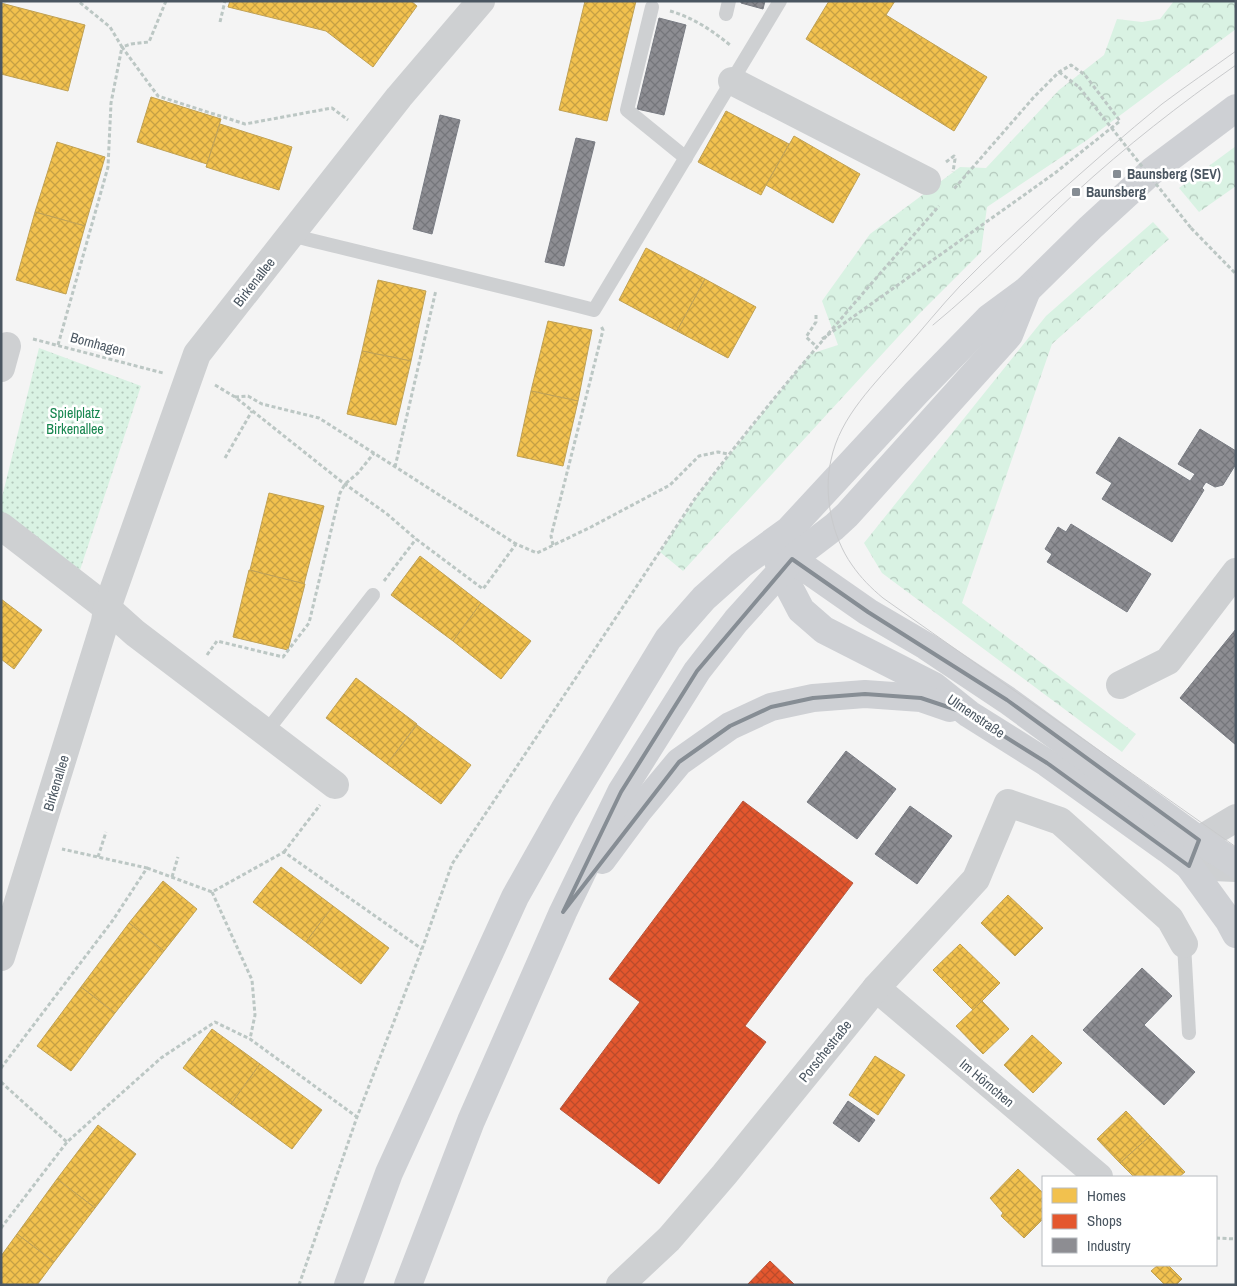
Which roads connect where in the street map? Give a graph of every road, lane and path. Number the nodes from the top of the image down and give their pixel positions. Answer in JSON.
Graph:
{"nodes":[{"id":1,"x":78,"y":1,"type":"edge"},
{"id":2,"x":166,"y":1,"type":"edge"},
{"id":3,"x":226,"y":1,"type":"edge"},
{"id":4,"x":480,"y":1,"type":"edge"},
{"id":5,"x":780,"y":1,"type":"edge"},
{"id":6,"x":652,"y":7,"type":"joint"},
{"id":7,"x":220,"y":22,"type":"dead end"},
{"id":8,"x":122,"y":47,"type":"junction"},
{"id":9,"x":746,"y":58,"type":"junction"},
{"id":10,"x":732,"y":81,"type":"junction"},
{"id":11,"x":1236,"y":108,"type":"edge"},
{"id":12,"x":368,"y":137,"type":"junction"},
{"id":13,"x":686,"y":158,"type":"junction"},
{"id":14,"x":927,"y":181,"type":"dead end"},
{"id":15,"x":290,"y":235,"type":"junction"},
{"id":16,"x":441,"y":271,"type":"junction"},
{"id":17,"x":1236,"y":274,"type":"edge"},
{"id":18,"x":1028,"y":290,"type":"junction"},
{"id":19,"x":594,"y":310,"type":"junction"},
{"id":20,"x":816,"y":315,"type":"dead end"},
{"id":21,"x":822,"y":339,"type":"dead end"},
{"id":22,"x":58,"y":345,"type":"junction"},
{"id":23,"x":816,"y":346,"type":"dead end"},
{"id":24,"x":12,"y":351,"type":"edge"},
{"id":25,"x":188,"y":380,"type":"junction"},
{"id":26,"x":235,"y":397,"type":"junction"},
{"id":27,"x":252,"y":410,"type":"junction"},
{"id":28,"x":374,"y":454,"type":"junction"},
{"id":29,"x":728,"y":454,"type":"dead end"},
{"id":30,"x":225,"y":458,"type":"dead end"},
{"id":31,"x":395,"y":467,"type":"junction"},
{"id":32,"x":345,"y":484,"type":"junction"},
{"id":33,"x":1,"y":526,"type":"edge"},
{"id":34,"x":789,"y":530,"type":"junction"},
{"id":35,"x":416,"y":539,"type":"junction"},
{"id":36,"x":516,"y":544,"type":"junction"},
{"id":37,"x":553,"y":545,"type":"junction"},
{"id":38,"x":792,"y":559,"type":"junction"},
{"id":39,"x":741,"y":565,"type":"junction"},
{"id":40,"x":1236,"y":572,"type":"edge"},
{"id":41,"x":373,"y":595,"type":"joint"},
{"id":42,"x":107,"y":608,"type":"junction"},
{"id":43,"x":192,"y":676,"type":"junction"},
{"id":44,"x":1120,"y":685,"type":"dead end"},
{"id":45,"x":969,"y":714,"type":"junction"},
{"id":46,"x":266,"y":732,"type":"junction"},
{"id":47,"x":336,"y":785,"type":"joint"},
{"id":48,"x":1236,"y":818,"type":"edge"},
{"id":49,"x":106,"y":832,"type":"dead end"},
{"id":50,"x":1199,"y":840,"type":"junction"},
{"id":51,"x":37,"y":843,"type":"junction"},
{"id":52,"x":284,"y":852,"type":"junction"},
{"id":53,"x":98,"y":857,"type":"junction"},
{"id":54,"x":178,"y":857,"type":"dead end"},
{"id":55,"x":1236,"y":864,"type":"edge"},
{"id":56,"x":1189,"y":866,"type":"junction"},
{"id":57,"x":147,"y":868,"type":"junction"},
{"id":58,"x":1236,"y":868,"type":"edge"},
{"id":59,"x":172,"y":878,"type":"junction"},
{"id":60,"x":212,"y":892,"type":"junction"},
{"id":61,"x":563,"y":912,"type":"junction"},
{"id":62,"x":1236,"y":934,"type":"edge"},
{"id":63,"x":1184,"y":944,"type":"joint"},
{"id":64,"x":422,"y":949,"type":"dead end"},
{"id":65,"x":1,"y":957,"type":"edge"},
{"id":66,"x":876,"y":988,"type":"junction"},
{"id":67,"x":1189,"y":1033,"type":"dead end"},
{"id":68,"x":250,"y":1039,"type":"junction"},
{"id":69,"x":1,"y":1068,"type":"edge"},
{"id":70,"x":1,"y":1082,"type":"edge"},
{"id":71,"x":357,"y":1118,"type":"dead end"},
{"id":72,"x":67,"y":1142,"type":"junction"},
{"id":73,"x":1098,"y":1176,"type":"edge"},
{"id":74,"x":1,"y":1228,"type":"edge"},
{"id":75,"x":1217,"y":1238,"type":"edge"},
{"id":76,"x":1236,"y":1239,"type":"edge"},
{"id":77,"x":350,"y":1285,"type":"edge"},
{"id":78,"x":408,"y":1285,"type":"edge"},
{"id":79,"x":620,"y":1285,"type":"edge"}],
"edges":[{"from":1,"to":8,"type":"path"},
{"from":2,"to":8,"type":"path"},
{"from":3,"to":7,"type":"path"},
{"from":4,"to":12,"type":"street","name":"Birkenallee"},
{"from":5,"to":9,"type":"lane"},
{"from":6,"to":9,"type":"path"},
{"from":6,"to":13,"type":"lane"},
{"from":8,"to":12,"type":"path"},
{"from":8,"to":22,"type":"path"},
{"from":9,"to":10,"type":"lane"},
{"from":10,"to":13,"type":"lane"},
{"from":10,"to":14,"type":"street"},
{"from":11,"to":18,"type":"main road"},
{"from":12,"to":15,"type":"street","name":"Birkenallee"},
{"from":13,"to":19,"type":"lane"},
{"from":15,"to":16,"type":"lane"},
{"from":15,"to":25,"type":"street","name":"Birkenallee"},
{"from":16,"to":19,"type":"lane"},
{"from":16,"to":31,"type":"path"},
{"from":17,"to":21,"type":"path","bridge":true},
{"from":18,"to":34,"type":"main road"},
{"from":18,"to":38,"type":"main road"},
{"from":19,"to":37,"type":"path"},
{"from":20,"to":23,"type":"path"},
{"from":22,"to":24,"type":"path","name":"Bornhagen"},
{"from":22,"to":25,"type":"path","name":"Bornhagen"},
{"from":25,"to":26,"type":"path","name":"Bornhagen"},
{"from":25,"to":42,"type":"street","name":"Birkenallee"},
{"from":26,"to":27,"type":"path"},
{"from":26,"to":28,"type":"path"},
{"from":27,"to":30,"type":"path"},
{"from":27,"to":32,"type":"path"},
{"from":28,"to":31,"type":"path"},
{"from":28,"to":32,"type":"path"},
{"from":29,"to":37,"type":"path"},
{"from":31,"to":36,"type":"path"},
{"from":32,"to":35,"type":"path"},
{"from":32,"to":43,"type":"path"},
{"from":33,"to":42,"type":"street"},
{"from":34,"to":38,"type":"main road","name":"Ulmenstraße"},
{"from":34,"to":39,"type":"main road"},
{"from":35,"to":36,"type":"path"},
{"from":35,"to":41,"type":"path"},
{"from":36,"to":37,"type":"path"},
{"from":38,"to":39,"type":"main road"},
{"from":38,"to":45,"type":"main road","name":"Ulmenstraße"},
{"from":38,"to":50,"type":"main road"},
{"from":38,"to":61,"type":"main road"},
{"from":39,"to":77,"type":"main road"},
{"from":40,"to":44,"type":"street"},
{"from":41,"to":46,"type":"lane"},
{"from":42,"to":43,"type":"street"},
{"from":42,"to":51,"type":"street","name":"Birkenallee"},
{"from":43,"to":46,"type":"street"},
{"from":45,"to":56,"type":"main road","name":"Ulmenstraße"},
{"from":45,"to":61,"type":"main road"},
{"from":46,"to":47,"type":"street"},
{"from":47,"to":52,"type":"path"},
{"from":48,"to":50,"type":"street"},
{"from":49,"to":53,"type":"path"},
{"from":50,"to":55,"type":"main road"},
{"from":50,"to":56,"type":"street"},
{"from":51,"to":53,"type":"path"},
{"from":51,"to":65,"type":"street","name":"Birkenallee"},
{"from":52,"to":60,"type":"path"},
{"from":52,"to":64,"type":"path"},
{"from":53,"to":57,"type":"path"},
{"from":54,"to":59,"type":"path"},
{"from":56,"to":58,"type":"street"},
{"from":56,"to":62,"type":"main road","name":"Ulmenstraße"},
{"from":57,"to":59,"type":"path"},
{"from":57,"to":69,"type":"path"},
{"from":59,"to":60,"type":"path"},
{"from":60,"to":68,"type":"path"},
{"from":61,"to":78,"type":"main road"},
{"from":63,"to":66,"type":"street","name":"Porschestraße"},
{"from":63,"to":67,"type":"lane"},
{"from":66,"to":73,"type":"street","name":"Im Hörnchen"},
{"from":66,"to":79,"type":"street","name":"Porschestraße"},
{"from":68,"to":71,"type":"path"},
{"from":68,"to":72,"type":"path"},
{"from":70,"to":72,"type":"path"},
{"from":72,"to":74,"type":"path"},
{"from":75,"to":76,"type":"path"}]}
